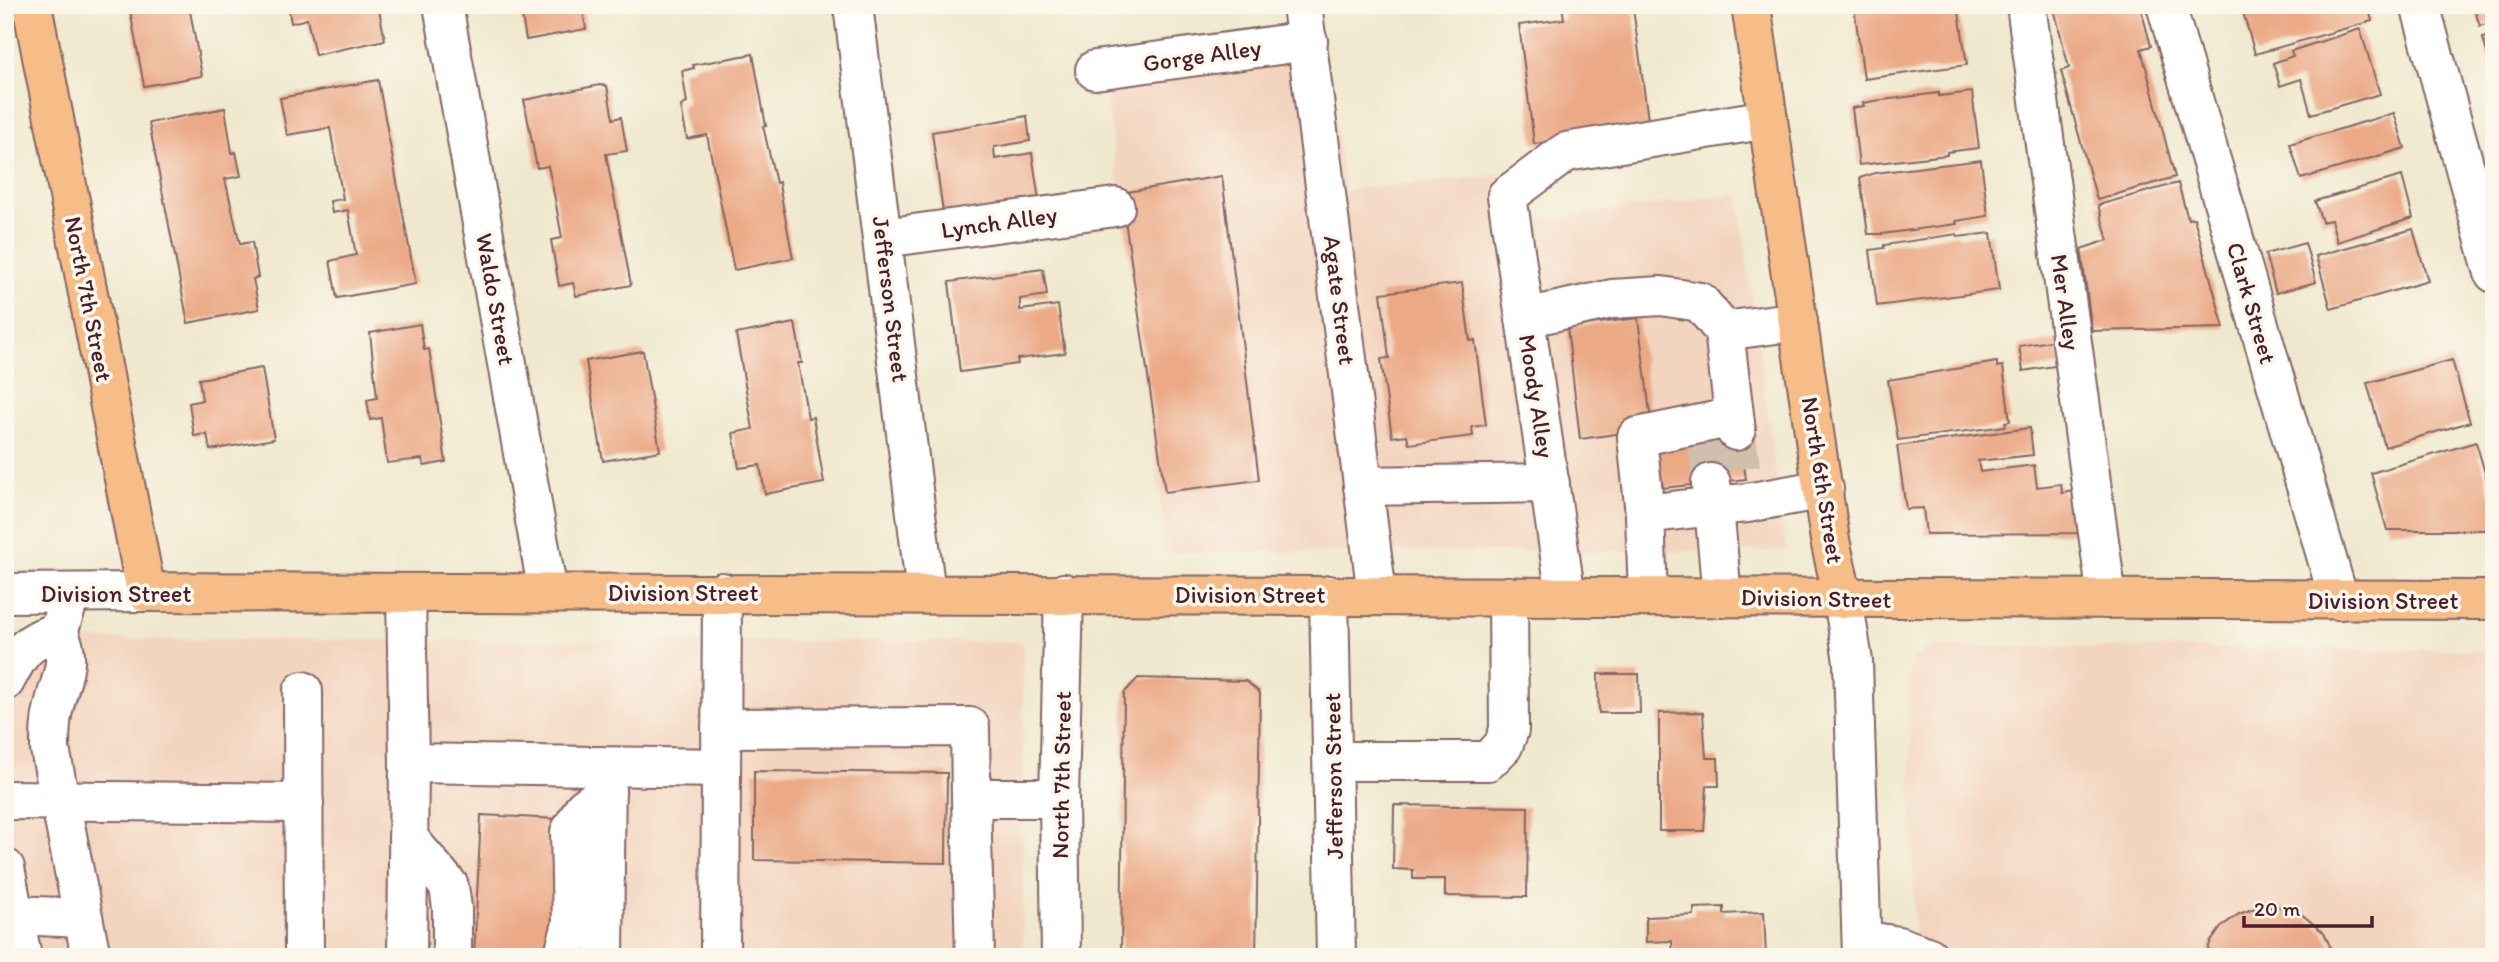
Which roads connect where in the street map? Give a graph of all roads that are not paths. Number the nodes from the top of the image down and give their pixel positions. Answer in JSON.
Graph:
{"nodes":[{"id":1,"x":32,"y":5,"type":"edge"},
{"id":2,"x":443,"y":5,"type":"edge"},
{"id":3,"x":853,"y":5,"type":"edge"},
{"id":4,"x":1751,"y":5,"type":"edge"},
{"id":5,"x":2026,"y":5,"type":"edge"},
{"id":6,"x":2166,"y":5,"type":"edge"},
{"id":7,"x":2420,"y":5,"type":"edge"},
{"id":8,"x":1305,"y":23,"type":"edge"},
{"id":9,"x":1095,"y":69,"type":"dead end"},
{"id":10,"x":1768,"y":119,"type":"junction"},
{"id":11,"x":1115,"y":207,"type":"dead end"},
{"id":12,"x":883,"y":238,"type":"junction"},
{"id":13,"x":2494,"y":273,"type":"edge"},
{"id":14,"x":1525,"y":318,"type":"junction"},
{"id":15,"x":1798,"y":321,"type":"junction"},
{"id":16,"x":1724,"y":331,"type":"junction"},
{"id":17,"x":1550,"y":483,"type":"junction"},
{"id":18,"x":1363,"y":486,"type":"junction"},
{"id":19,"x":1824,"y":489,"type":"junction"},
{"id":20,"x":1729,"y":493,"type":"junction"},
{"id":21,"x":1645,"y":514,"type":"junction"},
{"id":22,"x":145,"y":592,"type":"junction"},
{"id":23,"x":722,"y":592,"type":"junction"},
{"id":24,"x":5,"y":593,"type":"edge"},
{"id":25,"x":71,"y":593,"type":"junction"},
{"id":26,"x":406,"y":593,"type":"junction"},
{"id":27,"x":548,"y":593,"type":"junction"},
{"id":28,"x":1064,"y":593,"type":"junction"},
{"id":29,"x":926,"y":594,"type":"junction"},
{"id":30,"x":1329,"y":595,"type":"junction"},
{"id":31,"x":1377,"y":595,"type":"junction"},
{"id":32,"x":1508,"y":596,"type":"junction"},
{"id":33,"x":1566,"y":597,"type":"junction"},
{"id":34,"x":1648,"y":597,"type":"junction"},
{"id":35,"x":1722,"y":598,"type":"junction"},
{"id":36,"x":1843,"y":599,"type":"junction"},
{"id":37,"x":2107,"y":599,"type":"junction"},
{"id":38,"x":2339,"y":600,"type":"junction"},
{"id":39,"x":2494,"y":600,"type":"edge"},
{"id":40,"x":58,"y":632,"type":"junction"},
{"id":41,"x":5,"y":681,"type":"edge"},
{"id":42,"x":303,"y":691,"type":"dead end"},
{"id":43,"x":721,"y":728,"type":"junction"},
{"id":44,"x":1333,"y":761,"type":"junction"},
{"id":45,"x":408,"y":763,"type":"junction"},
{"id":46,"x":720,"y":768,"type":"junction"},
{"id":47,"x":606,"y":779,"type":"junction"},
{"id":48,"x":971,"y":798,"type":"junction"},
{"id":49,"x":1059,"y":798,"type":"junction"},
{"id":50,"x":5,"y":800,"type":"edge"},
{"id":51,"x":62,"y":801,"type":"junction"},
{"id":52,"x":304,"y":803,"type":"junction"},
{"id":53,"x":408,"y":838,"type":"junction"},
{"id":54,"x":5,"y":868,"type":"edge"},
{"id":55,"x":14,"y":915,"type":"junction"},
{"id":56,"x":83,"y":918,"type":"junction"},
{"id":57,"x":1862,"y":949,"type":"edge"},
{"id":58,"x":22,"y":957,"type":"edge"},
{"id":59,"x":90,"y":957,"type":"edge"},
{"id":60,"x":304,"y":957,"type":"edge"},
{"id":61,"x":407,"y":957,"type":"edge"},
{"id":62,"x":452,"y":957,"type":"edge"},
{"id":63,"x":563,"y":957,"type":"edge"},
{"id":64,"x":604,"y":957,"type":"edge"},
{"id":65,"x":720,"y":957,"type":"edge"},
{"id":66,"x":975,"y":957,"type":"edge"},
{"id":67,"x":1060,"y":957,"type":"edge"},
{"id":68,"x":1336,"y":957,"type":"edge"},
{"id":69,"x":1929,"y":957,"type":"edge"}],
"edges":[{"from":1,"to":22,"type":"main road","name":"North 7th Street"},
{"from":2,"to":27,"type":"street","name":"Waldo Street"},
{"from":3,"to":12,"type":"street","name":"Jefferson Street"},
{"from":4,"to":10,"type":"main road","name":"North 6th Street"},
{"from":5,"to":37,"type":"street","name":"Mer Alley"},
{"from":6,"to":38,"type":"street","name":"Clark Street"},
{"from":7,"to":13,"type":"street"},
{"from":8,"to":9,"type":"street","name":"Gorge Alley"},
{"from":8,"to":18,"type":"street","name":"Agate Street"},
{"from":10,"to":14,"type":"street","name":"Moody Alley"},
{"from":10,"to":15,"type":"main road","name":"North 6th Street"},
{"from":11,"to":12,"type":"street","name":"Lynch Alley"},
{"from":12,"to":29,"type":"street","name":"Jefferson Street"},
{"from":14,"to":16,"type":"street"},
{"from":14,"to":17,"type":"street","name":"Moody Alley"},
{"from":15,"to":16,"type":"street"},
{"from":15,"to":19,"type":"main road","name":"North 6th Street"},
{"from":16,"to":21,"type":"street"},
{"from":17,"to":18,"type":"street"},
{"from":17,"to":33,"type":"street","name":"Moody Alley"},
{"from":18,"to":31,"type":"street","name":"Agate Street"},
{"from":19,"to":20,"type":"street"},
{"from":19,"to":36,"type":"main road","name":"North 6th Street"},
{"from":20,"to":21,"type":"street"},
{"from":20,"to":35,"type":"street"},
{"from":21,"to":34,"type":"street"},
{"from":22,"to":25,"type":"street","name":"Division Street"},
{"from":22,"to":26,"type":"main road","name":"Division Street"},
{"from":23,"to":27,"type":"main road","name":"Division Street"},
{"from":23,"to":29,"type":"main road","name":"Division Street"},
{"from":23,"to":43,"type":"street"},
{"from":24,"to":25,"type":"street","name":"Division Street"},
{"from":25,"to":40,"type":"street"},
{"from":26,"to":27,"type":"main road","name":"Division Street"},
{"from":26,"to":45,"type":"street"},
{"from":28,"to":29,"type":"main road","name":"Division Street"},
{"from":28,"to":30,"type":"main road","name":"Division Street"},
{"from":28,"to":49,"type":"street","name":"North 7th Street"},
{"from":30,"to":31,"type":"main road","name":"Division Street"},
{"from":30,"to":44,"type":"street","name":"Jefferson Street"},
{"from":31,"to":32,"type":"main road","name":"Division Street"},
{"from":32,"to":33,"type":"main road","name":"Division Street"},
{"from":32,"to":44,"type":"street"},
{"from":33,"to":34,"type":"main road","name":"Division Street"},
{"from":34,"to":35,"type":"main road","name":"Division Street"},
{"from":35,"to":36,"type":"main road","name":"Division Street"},
{"from":36,"to":37,"type":"main road","name":"Division Street"},
{"from":36,"to":57,"type":"street","name":"North 6th Street"},
{"from":37,"to":38,"type":"main road","name":"Division Street"},
{"from":38,"to":39,"type":"main road","name":"Division Street"},
{"from":40,"to":41,"type":"street"},
{"from":40,"to":51,"type":"street"},
{"from":42,"to":52,"type":"street"},
{"from":43,"to":46,"type":"street"},
{"from":43,"to":48,"type":"street"},
{"from":44,"to":68,"type":"street","name":"Jefferson Street"},
{"from":45,"to":47,"type":"street"},
{"from":45,"to":53,"type":"street"},
{"from":46,"to":47,"type":"street"},
{"from":46,"to":65,"type":"street"},
{"from":47,"to":63,"type":"street"},
{"from":47,"to":64,"type":"street"},
{"from":48,"to":49,"type":"street"},
{"from":48,"to":66,"type":"street"},
{"from":49,"to":67,"type":"street","name":"North 7th Street"},
{"from":50,"to":51,"type":"street"},
{"from":51,"to":52,"type":"street"},
{"from":51,"to":56,"type":"street"},
{"from":52,"to":60,"type":"street"},
{"from":53,"to":61,"type":"street"},
{"from":53,"to":62,"type":"street"},
{"from":54,"to":55,"type":"street"},
{"from":55,"to":56,"type":"street"},
{"from":55,"to":58,"type":"street"},
{"from":56,"to":59,"type":"street"},
{"from":57,"to":69,"type":"street"}]}
